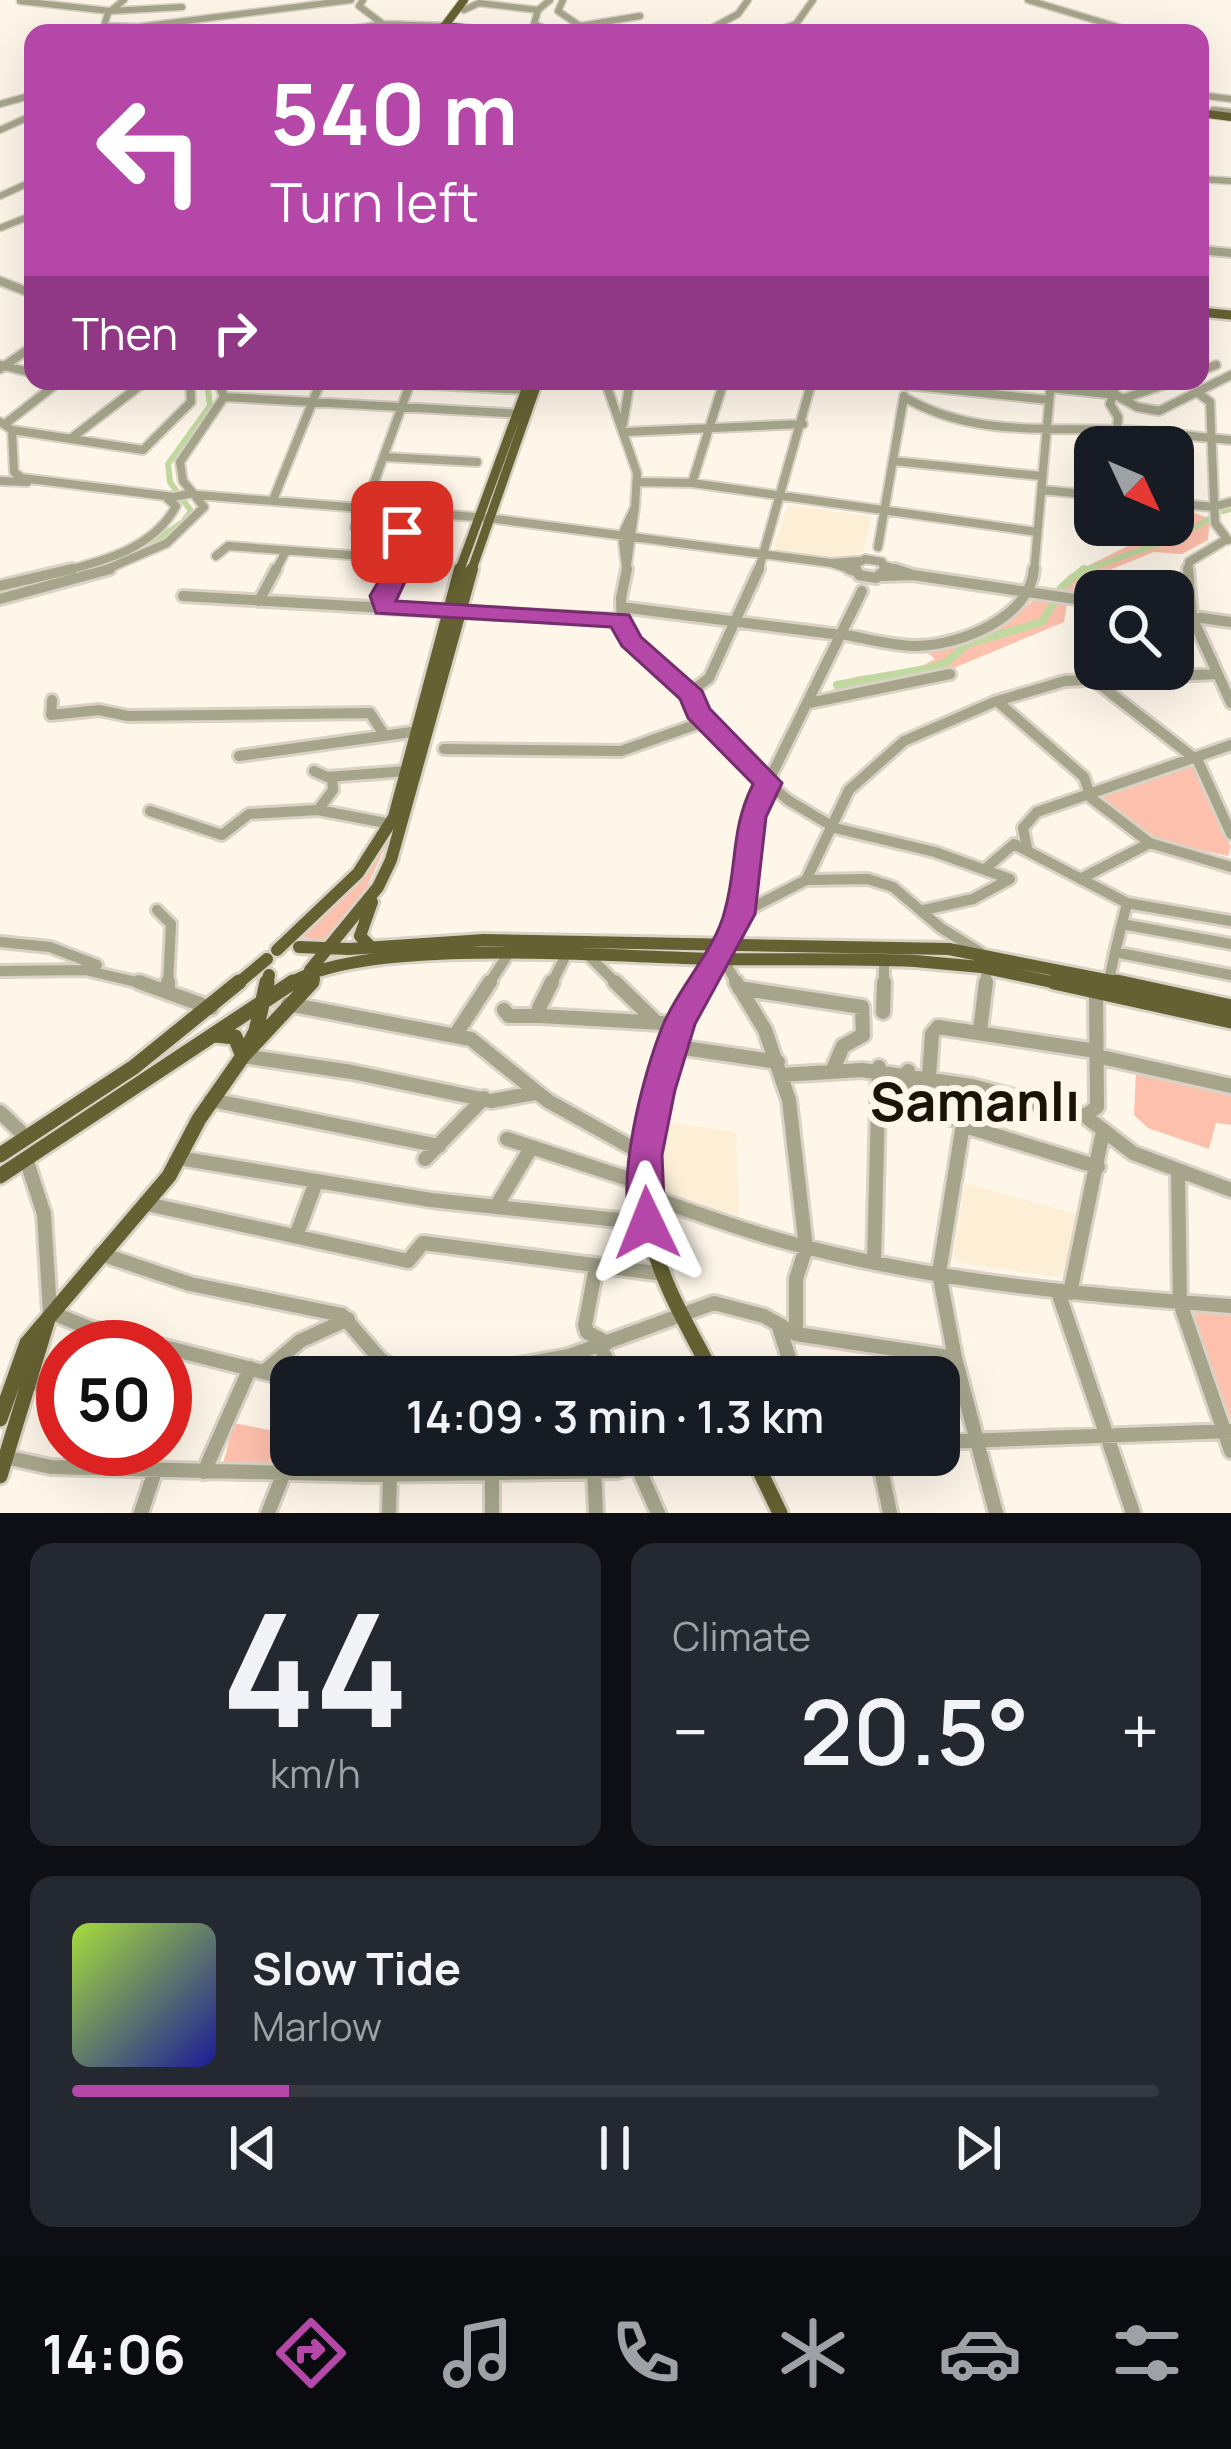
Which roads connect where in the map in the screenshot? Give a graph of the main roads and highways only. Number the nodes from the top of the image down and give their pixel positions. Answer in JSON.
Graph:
{"nodes":[{"id":1,"x":468,"y":0,"type":"edge"},
{"id":2,"x":446,"y":24,"type":"edge"},
{"id":3,"x":526,"y":390,"type":"edge"},
{"id":4,"x":534,"y":390,"type":"edge"},
{"id":5,"x":523,"y":414,"type":"junction"},
{"id":6,"x":455,"y":612,"type":"junction"},
{"id":7,"x":378,"y":887,"type":"junction"},
{"id":8,"x":299,"y":947,"type":"junction"},
{"id":9,"x":372,"y":948,"type":"junction"},
{"id":10,"x":328,"y":949,"type":"junction"},
{"id":11,"x":720,"y":954,"type":"junction"},
{"id":12,"x":271,"y":961,"type":"junction"},
{"id":13,"x":350,"y":965,"type":"junction"},
{"id":14,"x":304,"y":974,"type":"junction"},
{"id":15,"x":263,"y":1000,"type":"junction"},
{"id":16,"x":1231,"y":1007,"type":"edge"},
{"id":17,"x":1226,"y":1022,"type":"edge"},
{"id":18,"x":204,"y":1038,"type":"junction"},
{"id":19,"x":243,"y":1056,"type":"junction"},
{"id":20,"x":139,"y":1073,"type":"junction"},
{"id":21,"x":0,"y":1155,"type":"edge"},
{"id":22,"x":0,"y":1176,"type":"edge"},
{"id":23,"x":50,"y":1312,"type":"junction"},
{"id":24,"x":704,"y":1356,"type":"edge"},
{"id":25,"x":0,"y":1419,"type":"edge"},
{"id":26,"x":2,"y":1466,"type":"edge"},
{"id":27,"x":762,"y":1476,"type":"edge"},
{"id":28,"x":780,"y":1513,"type":"edge"}],
"edges":[{"from":1,"to":2,"type":"main road"},
{"from":3,"to":5,"type":"main road"},
{"from":4,"to":5,"type":"main road"},
{"from":5,"to":6,"type":"main road"},
{"from":6,"to":7,"type":"main road"},
{"from":6,"to":12,"type":"main road"},
{"from":7,"to":9,"type":"main road"},
{"from":7,"to":10,"type":"main road"},
{"from":8,"to":10,"type":"main road"},
{"from":8,"to":12,"type":"main road"},
{"from":8,"to":14,"type":"main road"},
{"from":9,"to":10,"type":"main road"},
{"from":9,"to":11,"type":"main road"},
{"from":10,"to":14,"type":"main road"},
{"from":11,"to":13,"type":"main road"},
{"from":11,"to":16,"type":"main road"},
{"from":11,"to":17,"type":"main road"},
{"from":11,"to":24,"type":"main road"},
{"from":12,"to":14,"type":"main road"},
{"from":12,"to":15,"type":"main road"},
{"from":12,"to":20,"type":"main road"},
{"from":13,"to":14,"type":"main road"},
{"from":13,"to":19,"type":"main road"},
{"from":14,"to":15,"type":"main road"},
{"from":15,"to":18,"type":"main road"},
{"from":15,"to":19,"type":"main road"},
{"from":18,"to":19,"type":"main road"},
{"from":18,"to":20,"type":"main road"},
{"from":19,"to":23,"type":"main road"},
{"from":20,"to":21,"type":"main road"},
{"from":20,"to":22,"type":"main road"},
{"from":23,"to":25,"type":"main road"},
{"from":23,"to":26,"type":"main road"},
{"from":27,"to":28,"type":"main road"}]}
